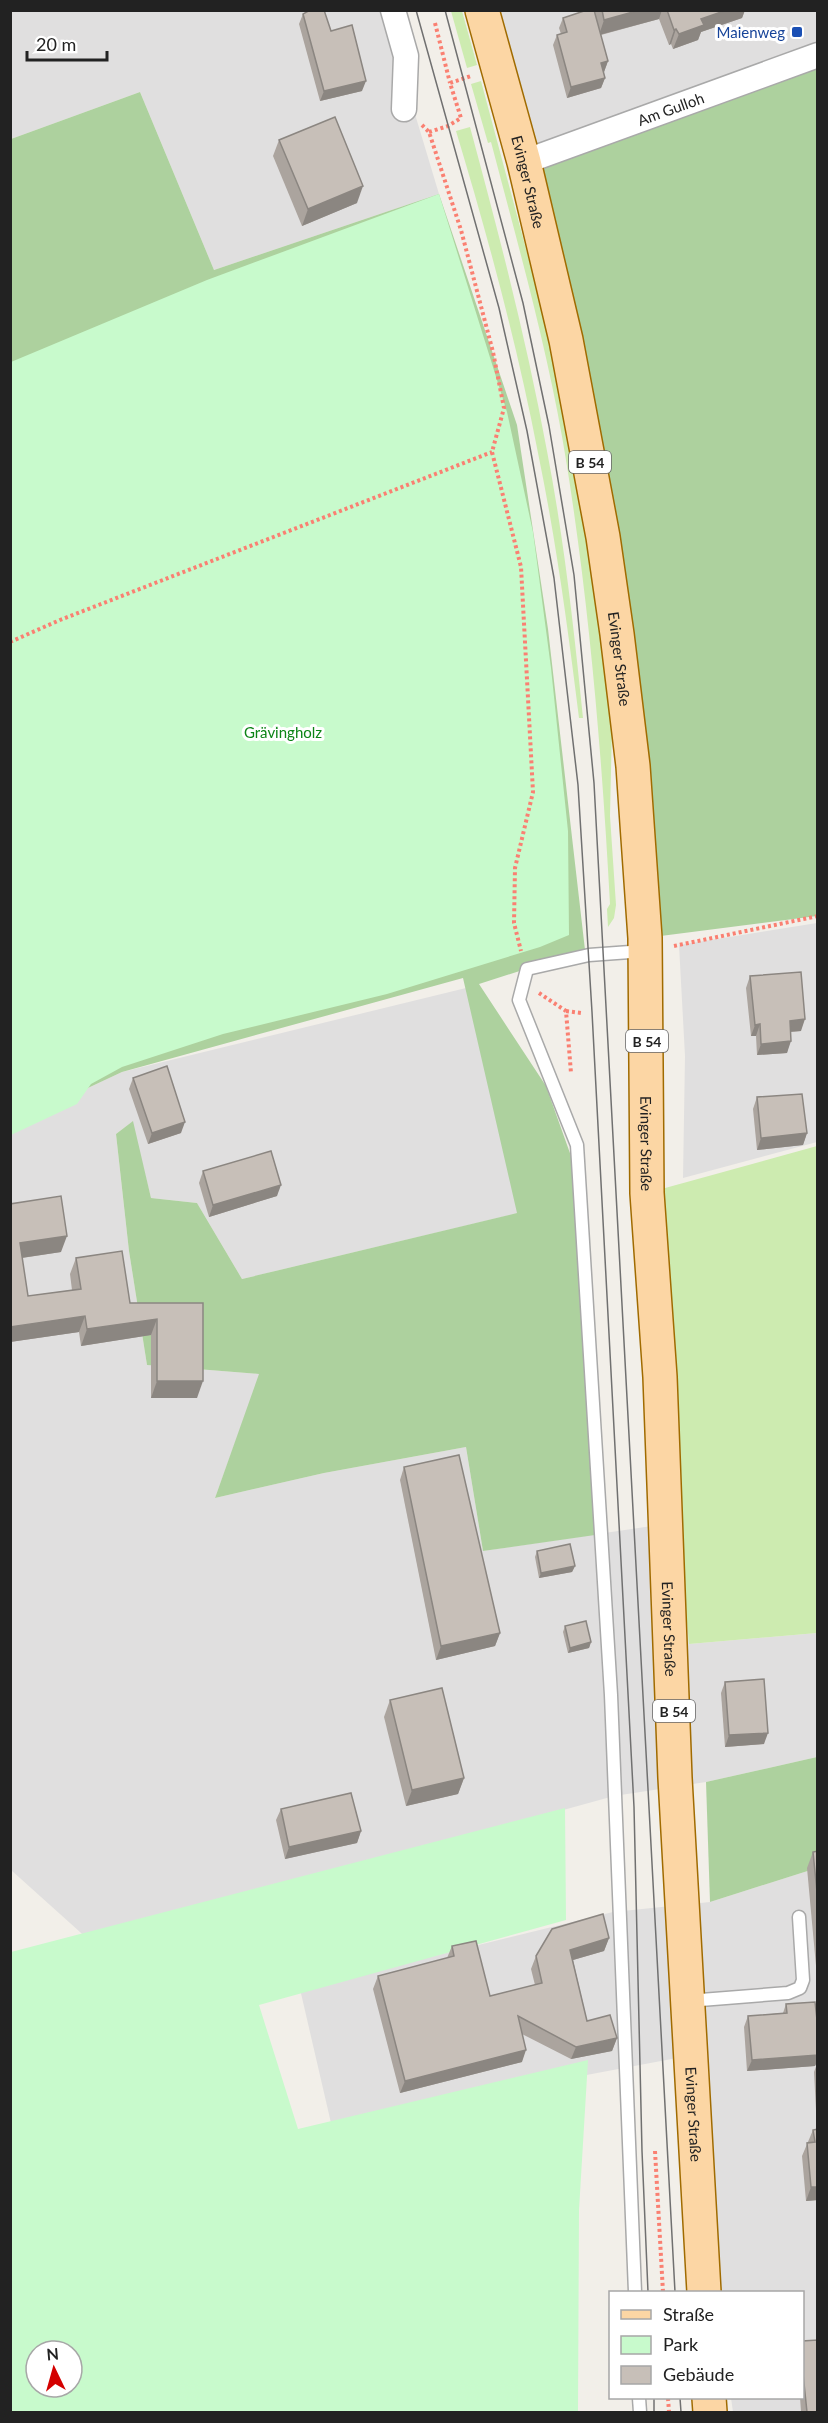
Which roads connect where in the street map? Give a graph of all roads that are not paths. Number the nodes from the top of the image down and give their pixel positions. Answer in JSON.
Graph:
{"nodes":[{"id":1,"x":393,"y":10,"type":"edge"},
{"id":2,"x":482,"y":10,"type":"edge"},
{"id":3,"x":818,"y":55,"type":"edge"},
{"id":4,"x":404,"y":109,"type":"road end"},
{"id":5,"x":524,"y":162,"type":"junction"},
{"id":6,"x":646,"y":951,"type":"junction"},
{"id":7,"x":799,"y":1917,"type":"dead end"},
{"id":8,"x":687,"y":2001,"type":"junction"},
{"id":9,"x":635,"y":2291,"type":"edge"},
{"id":10,"x":704,"y":2291,"type":"edge"}],
"edges":[{"from":1,"to":4,"type":"street"},
{"from":2,"to":5,"type":"main road","name":"Evinger Straße","number":"B 54"},
{"from":3,"to":5,"type":"street","name":"Am Gulloh"},
{"from":5,"to":6,"type":"main road","name":"Evinger Straße","number":"B 54"},
{"from":6,"to":8,"type":"main road","name":"Evinger Straße","number":"B 54"},
{"from":6,"to":9,"type":"lane"},
{"from":7,"to":8,"type":"lane"},
{"from":8,"to":10,"type":"main road","name":"Evinger Straße","number":"B 54"}]}
